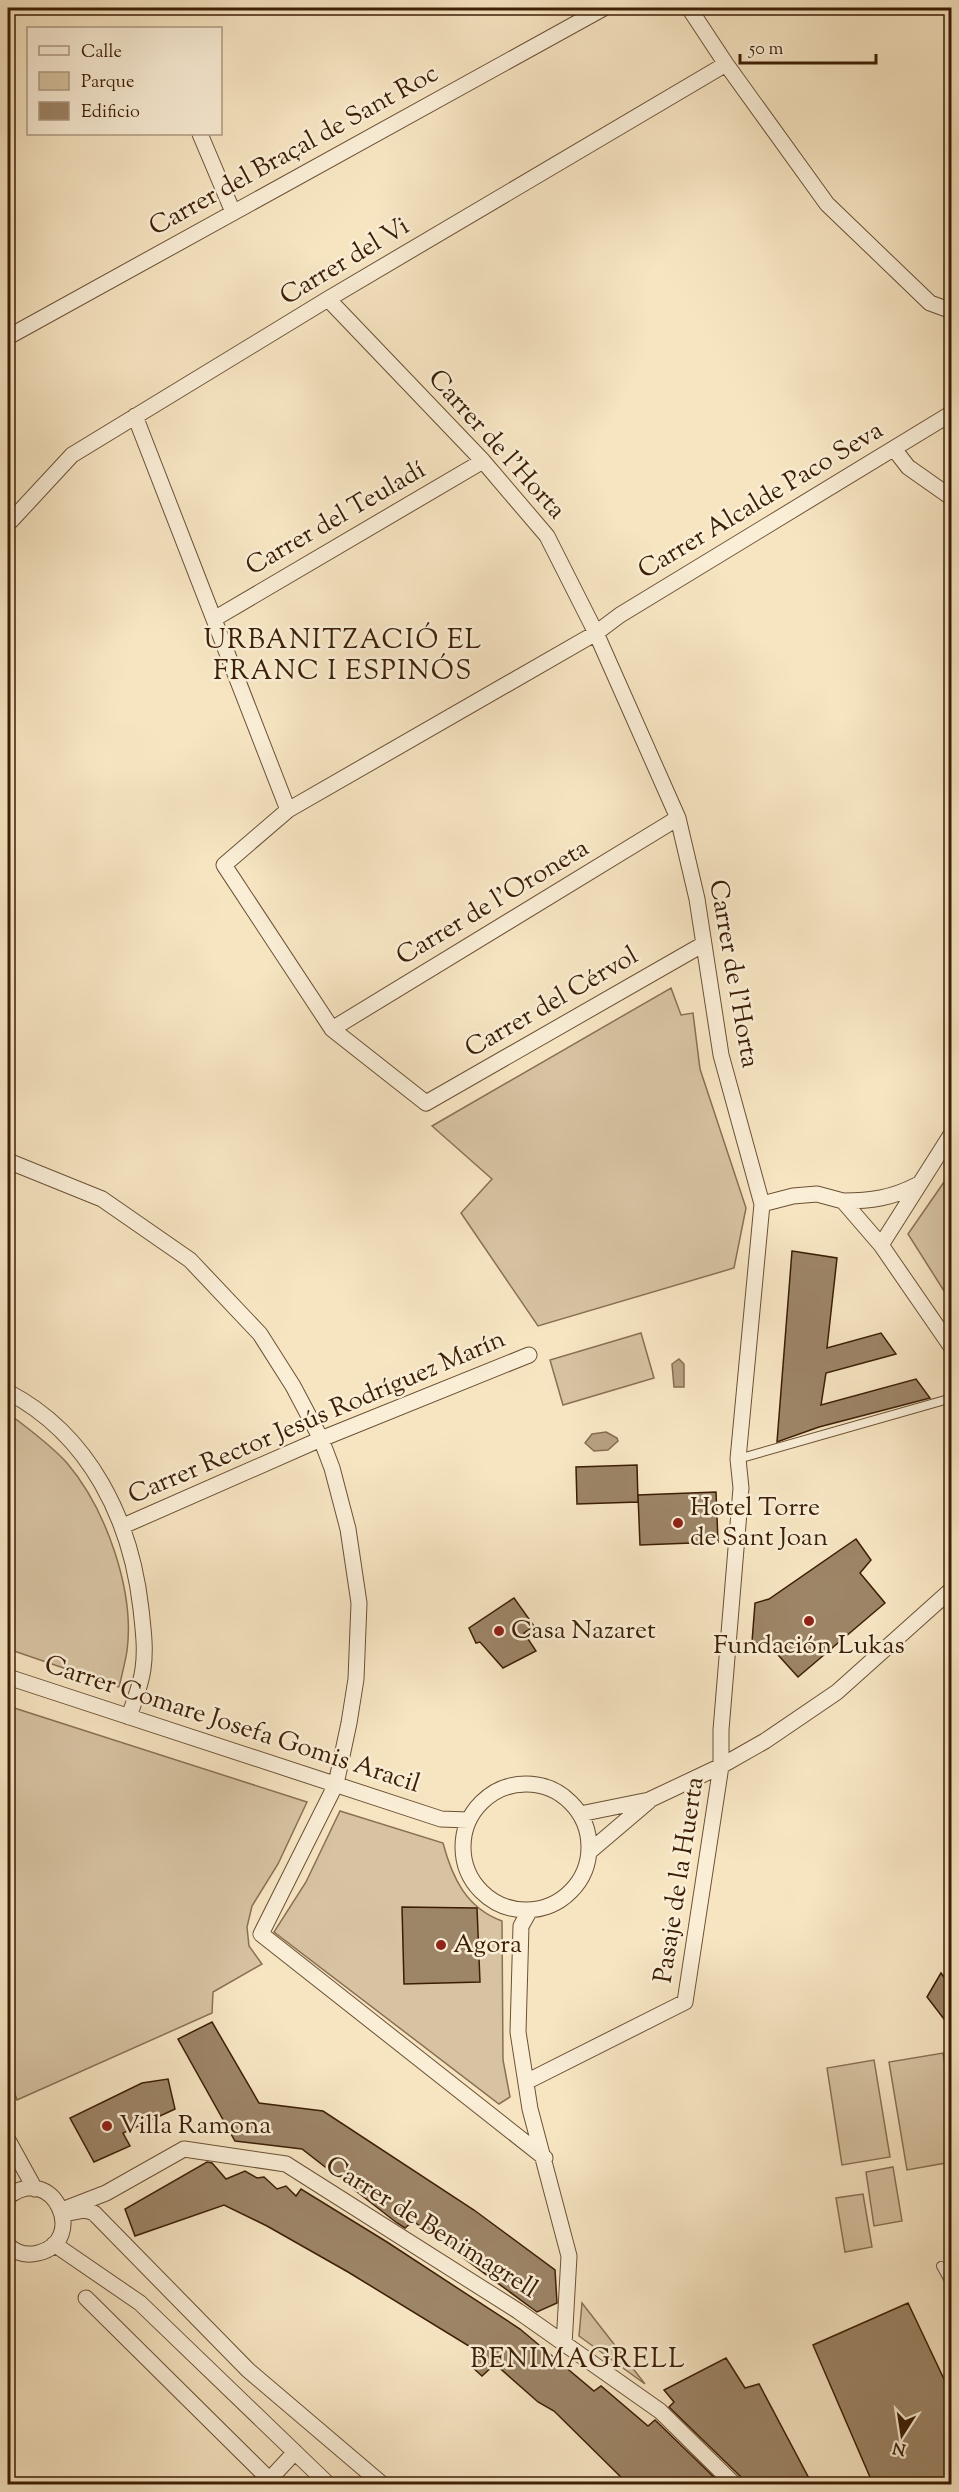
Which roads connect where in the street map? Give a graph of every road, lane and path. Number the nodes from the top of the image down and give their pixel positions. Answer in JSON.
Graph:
{"nodes":[{"id":1,"x":604,"y":8,"type":"edge"},
{"id":2,"x":689,"y":8,"type":"edge"},
{"id":3,"x":726,"y":64,"type":"junction"},
{"id":4,"x":200,"y":135,"type":"edge"},
{"id":5,"x":233,"y":212,"type":"junction"},
{"id":6,"x":328,"y":299,"type":"junction"},
{"id":7,"x":951,"y":311,"type":"edge"},
{"id":8,"x":8,"y":337,"type":"edge"},
{"id":9,"x":951,"y":413,"type":"edge"},
{"id":10,"x":135,"y":416,"type":"junction"},
{"id":11,"x":894,"y":449,"type":"junction"},
{"id":12,"x":483,"y":461,"type":"junction"},
{"id":13,"x":951,"y":498,"type":"edge"},
{"id":14,"x":8,"y":524,"type":"edge"},
{"id":15,"x":214,"y":619,"type":"junction"},
{"id":16,"x":596,"y":633,"type":"junction"},
{"id":17,"x":288,"y":810,"type":"junction"},
{"id":18,"x":678,"y":818,"type":"junction"},
{"id":19,"x":702,"y":945,"type":"junction"},
{"id":20,"x":332,"y":1029,"type":"junction"},
{"id":21,"x":951,"y":1133,"type":"edge"},
{"id":22,"x":8,"y":1161,"type":"edge"},
{"id":23,"x":917,"y":1185,"type":"junction"},
{"id":24,"x":843,"y":1201,"type":"junction"},
{"id":25,"x":762,"y":1204,"type":"junction"},
{"id":26,"x":881,"y":1245,"type":"junction"},
{"id":27,"x":951,"y":1348,"type":"edge"},
{"id":28,"x":530,"y":1355,"type":"dead end"},
{"id":29,"x":8,"y":1392,"type":"edge"},
{"id":30,"x":951,"y":1398,"type":"edge"},
{"id":31,"x":321,"y":1439,"type":"junction"},
{"id":32,"x":738,"y":1459,"type":"junction"},
{"id":33,"x":123,"y":1526,"type":"junction"},
{"id":34,"x":951,"y":1589,"type":"edge"},
{"id":35,"x":8,"y":1677,"type":"edge"},
{"id":36,"x":129,"y":1717,"type":"junction"},
{"id":37,"x":721,"y":1766,"type":"junction"},
{"id":38,"x":336,"y":1784,"type":"junction"},
{"id":39,"x":649,"y":1800,"type":"junction"},
{"id":40,"x":580,"y":1814,"type":"junction"},
{"id":41,"x":441,"y":1819,"type":"junction"},
{"id":42,"x":468,"y":1820,"type":"junction"},
{"id":43,"x":464,"y":1838,"type":"junction"},
{"id":44,"x":590,"y":1852,"type":"junction"},
{"id":45,"x":512,"y":1909,"type":"junction"},
{"id":46,"x":530,"y":1910,"type":"junction"},
{"id":47,"x":521,"y":1926,"type":"junction"},
{"id":48,"x":526,"y":2082,"type":"junction"},
{"id":49,"x":8,"y":2140,"type":"edge"},
{"id":50,"x":545,"y":2158,"type":"junction"},
{"id":51,"x":35,"y":2189,"type":"junction"},
{"id":52,"x":8,"y":2197,"type":"edge"},
{"id":53,"x":62,"y":2212,"type":"junction"},
{"id":54,"x":54,"y":2244,"type":"junction"},
{"id":55,"x":8,"y":2245,"type":"edge"},
{"id":56,"x":941,"y":2266,"type":"dead end"},
{"id":57,"x":951,"y":2286,"type":"edge"},
{"id":58,"x":86,"y":2298,"type":"dead end"},
{"id":59,"x":564,"y":2345,"type":"junction"},
{"id":60,"x":295,"y":2452,"type":"junction"},
{"id":61,"x":272,"y":2482,"type":"edge"},
{"id":62,"x":328,"y":2484,"type":"edge"},
{"id":63,"x":382,"y":2484,"type":"edge"},
{"id":64,"x":734,"y":2484,"type":"edge"}],
"edges":[{"from":1,"to":5,"type":"street","name":"Carrer del Braçal de Sant Roc"},
{"from":2,"to":3,"type":"street"},
{"from":3,"to":6,"type":"street","name":"Carrer del Vi"},
{"from":3,"to":7,"type":"street"},
{"from":4,"to":5,"type":"street"},
{"from":5,"to":8,"type":"street","name":"Carrer del Braçal de Sant Roc"},
{"from":6,"to":10,"type":"street","name":"Carrer del Vi"},
{"from":6,"to":12,"type":"street","name":"Carrer de l'Horta"},
{"from":9,"to":11,"type":"street","name":"Carrer Alcalde Paco Seva"},
{"from":10,"to":14,"type":"street","name":"Carrer del Vi"},
{"from":10,"to":15,"type":"street"},
{"from":11,"to":13,"type":"street"},
{"from":11,"to":16,"type":"street","name":"Carrer Alcalde Paco Seva"},
{"from":12,"to":15,"type":"street","name":"Carrer del Teuladí"},
{"from":12,"to":16,"type":"street","name":"Carrer de l'Horta"},
{"from":15,"to":17,"type":"street"},
{"from":16,"to":17,"type":"street","name":"Carrer Alcalde Paco Seva"},
{"from":16,"to":18,"type":"street","name":"Carrer de l'Horta"},
{"from":17,"to":20,"type":"street","name":"Carrer Alcalde Paco Seva"},
{"from":18,"to":19,"type":"street","name":"Carrer de l'Horta"},
{"from":18,"to":20,"type":"street","name":"Carrer de l'Oroneta"},
{"from":19,"to":20,"type":"street","name":"Carrer del Cérvol"},
{"from":19,"to":25,"type":"street","name":"Carrer de l'Horta"},
{"from":21,"to":23,"type":"street"},
{"from":22,"to":31,"type":"street"},
{"from":23,"to":24,"type":"street"},
{"from":23,"to":26,"type":"street"},
{"from":24,"to":25,"type":"street"},
{"from":24,"to":26,"type":"street"},
{"from":25,"to":32,"type":"street","name":"Carrer de l'Horta"},
{"from":26,"to":27,"type":"street"},
{"from":28,"to":31,"type":"street","name":"Carrer Rector Jesús Rodríguez Marín"},
{"from":29,"to":33,"type":"street"},
{"from":30,"to":32,"type":"lane"},
{"from":31,"to":33,"type":"street","name":"Carrer Rector Jesús Rodríguez Marín"},
{"from":31,"to":38,"type":"street"},
{"from":32,"to":37,"type":"street","name":"Carrer de l'Horta"},
{"from":33,"to":36,"type":"street"},
{"from":34,"to":37,"type":"street"},
{"from":35,"to":36,"type":"street","name":"Carrer Comare Josefa Gomis Aracil"},
{"from":36,"to":38,"type":"street","name":"Carrer Comare Josefa Gomis Aracil"},
{"from":37,"to":39,"type":"street"},
{"from":37,"to":48,"type":"street","name":"Pasaje de la Huerta"},
{"from":38,"to":41,"type":"street","name":"Carrer Comare Josefa Gomis Aracil"},
{"from":38,"to":50,"type":"street"},
{"from":39,"to":40,"type":"street"},
{"from":39,"to":44,"type":"street"},
{"from":40,"to":42,"type":"street"},
{"from":40,"to":44,"type":"street"},
{"from":41,"to":42,"type":"street","name":"Carrer Comare Josefa Gomis Aracil"},
{"from":41,"to":43,"type":"street","name":"Carrer Comare Josefa Gomis Aracil"},
{"from":42,"to":43,"type":"street"},
{"from":43,"to":45,"type":"street"},
{"from":44,"to":46,"type":"street"},
{"from":45,"to":46,"type":"street"},
{"from":45,"to":47,"type":"street"},
{"from":46,"to":47,"type":"street"},
{"from":47,"to":48,"type":"street"},
{"from":48,"to":50,"type":"street"},
{"from":49,"to":51,"type":"street"},
{"from":50,"to":59,"type":"street"},
{"from":51,"to":52,"type":"street"},
{"from":51,"to":53,"type":"street"},
{"from":53,"to":54,"type":"street"},
{"from":53,"to":59,"type":"street","name":"Carrer de Benimagrell"},
{"from":53,"to":63,"type":"street"},
{"from":54,"to":55,"type":"street"},
{"from":54,"to":60,"type":"street"},
{"from":56,"to":57,"type":"lane"},
{"from":58,"to":61,"type":"street"},
{"from":59,"to":64,"type":"street","name":"Carrer de Benimagrell"},
{"from":60,"to":61,"type":"street"},
{"from":60,"to":62,"type":"street"}]}
